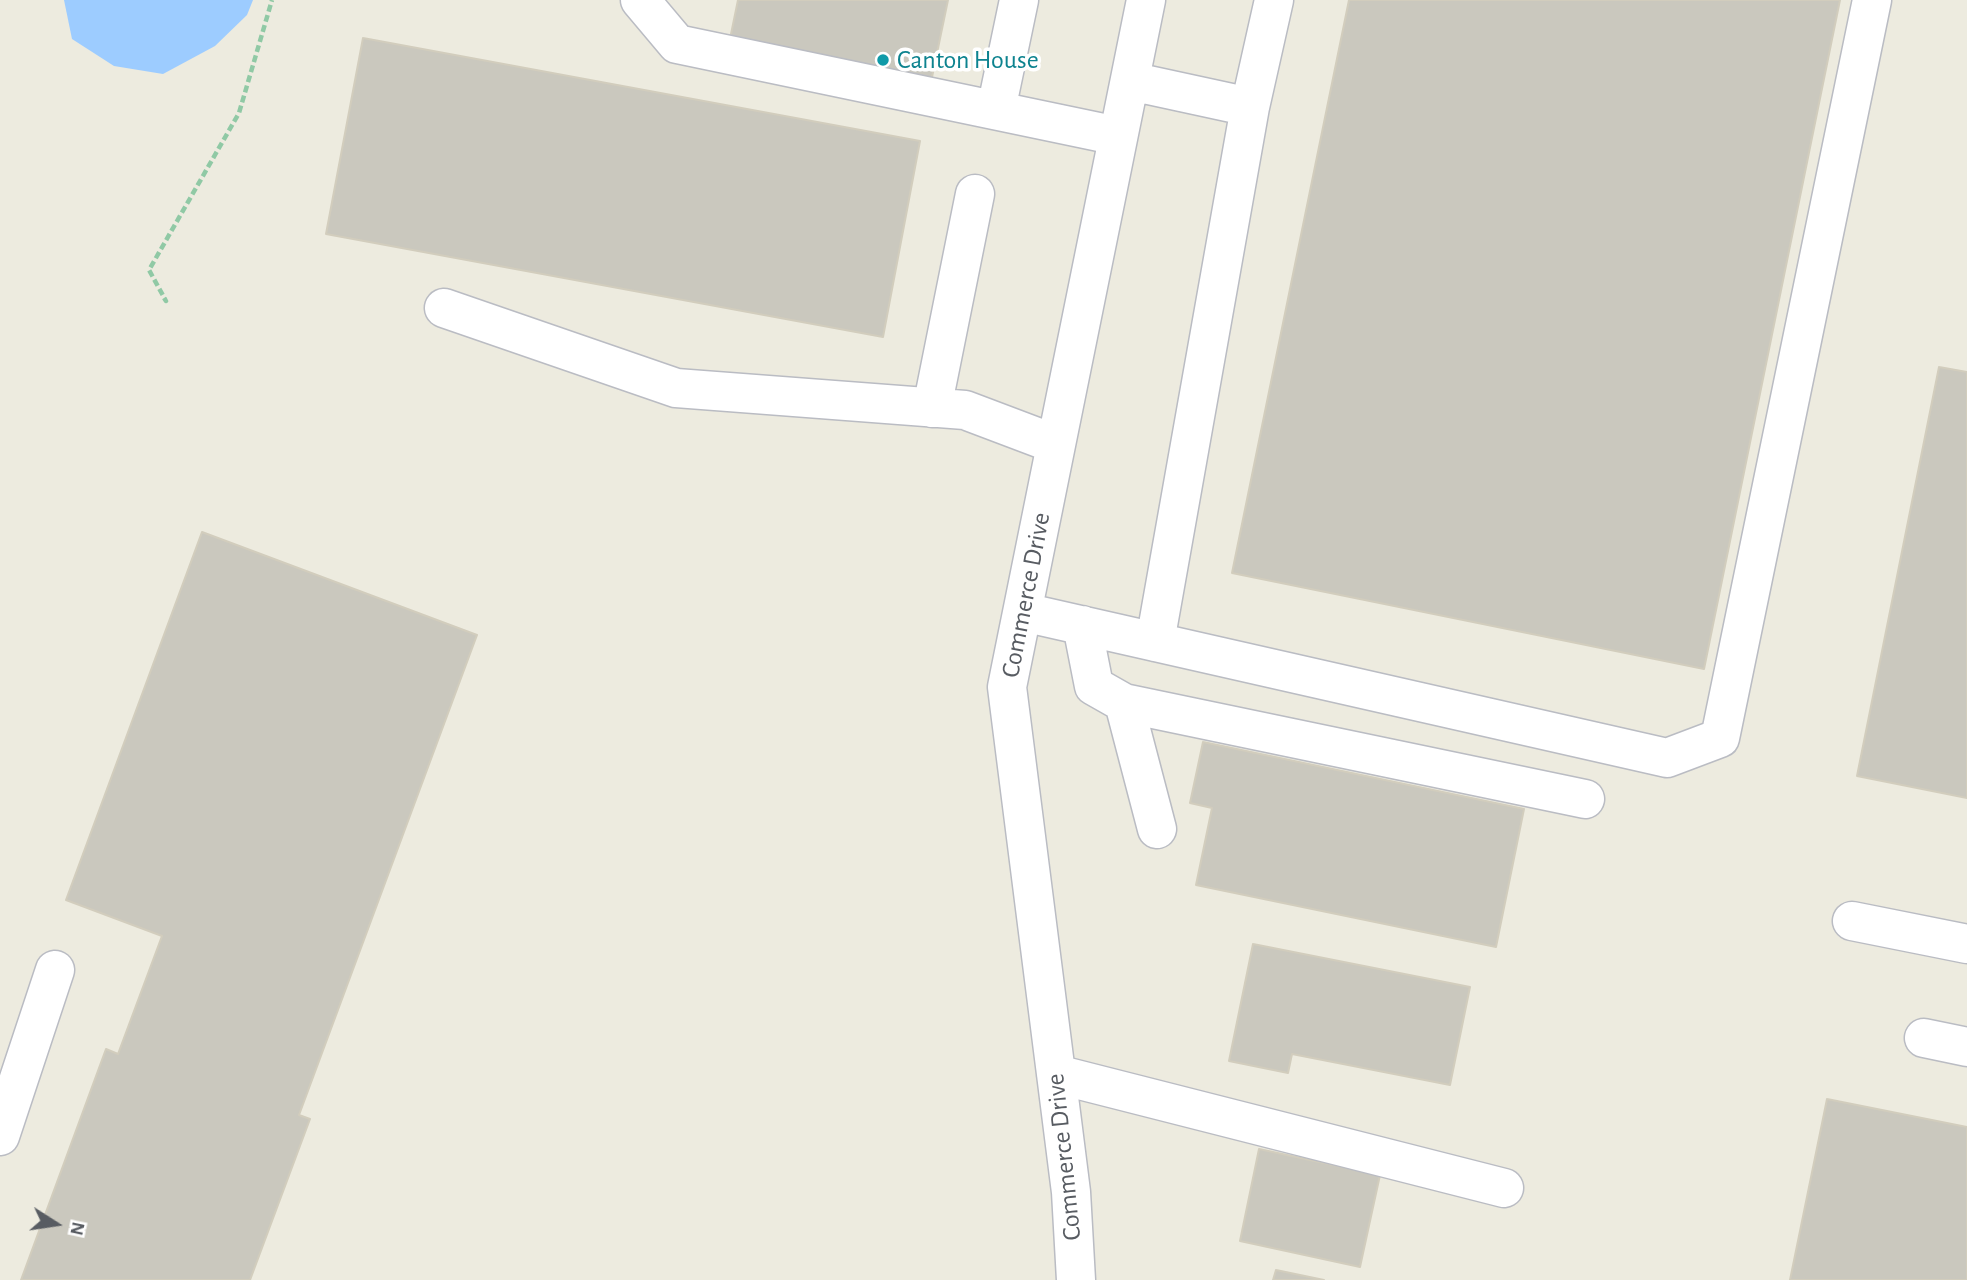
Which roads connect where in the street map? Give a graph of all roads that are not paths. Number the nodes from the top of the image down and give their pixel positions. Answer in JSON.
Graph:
{"nodes":[{"id":1,"x":640,"y":0,"type":"edge"},
{"id":2,"x":1019,"y":0,"type":"edge"},
{"id":3,"x":1146,"y":0,"type":"edge"},
{"id":4,"x":1273,"y":0,"type":"edge"},
{"id":5,"x":1872,"y":0,"type":"edge"},
{"id":6,"x":1130,"y":81,"type":"junction"},
{"id":7,"x":1250,"y":107,"type":"junction"},
{"id":8,"x":996,"y":110,"type":"junction"},
{"id":9,"x":1118,"y":136,"type":"junction"},
{"id":10,"x":975,"y":194,"type":"dead end"},
{"id":11,"x":444,"y":308,"type":"dead end"},
{"id":12,"x":932,"y":408,"type":"junction"},
{"id":13,"x":1055,"y":444,"type":"junction"},
{"id":14,"x":1023,"y":612,"type":"junction"},
{"id":15,"x":1082,"y":625,"type":"junction"},
{"id":16,"x":1155,"y":642,"type":"junction"},
{"id":17,"x":1124,"y":703,"type":"junction"},
{"id":18,"x":1585,"y":799,"type":"dead end"},
{"id":19,"x":1157,"y":829,"type":"dead end"},
{"id":20,"x":1852,"y":921,"type":"dead end"},
{"id":21,"x":1967,"y":944,"type":"edge"},
{"id":22,"x":55,"y":970,"type":"dead end"},
{"id":23,"x":1924,"y":1038,"type":"dead end"},
{"id":24,"x":1967,"y":1047,"type":"edge"},
{"id":25,"x":1056,"y":1074,"type":"junction"},
{"id":26,"x":0,"y":1136,"type":"edge"},
{"id":27,"x":1504,"y":1188,"type":"dead end"},
{"id":28,"x":1076,"y":1280,"type":"edge"}],
"edges":[{"from":1,"to":8,"type":"street"},
{"from":2,"to":8,"type":"street"},
{"from":3,"to":6,"type":"street","name":"Commerce Drive"},
{"from":4,"to":7,"type":"street"},
{"from":5,"to":16,"type":"street"},
{"from":6,"to":7,"type":"street"},
{"from":6,"to":9,"type":"street","name":"Commerce Drive"},
{"from":7,"to":16,"type":"street"},
{"from":8,"to":9,"type":"street"},
{"from":9,"to":13,"type":"street","name":"Commerce Drive"},
{"from":10,"to":12,"type":"street"},
{"from":11,"to":12,"type":"street"},
{"from":12,"to":13,"type":"street"},
{"from":13,"to":14,"type":"street","name":"Commerce Drive"},
{"from":14,"to":15,"type":"street"},
{"from":14,"to":25,"type":"street","name":"Commerce Drive"},
{"from":15,"to":16,"type":"street"},
{"from":15,"to":17,"type":"street"},
{"from":17,"to":18,"type":"street"},
{"from":17,"to":19,"type":"street"},
{"from":20,"to":21,"type":"street"},
{"from":22,"to":26,"type":"street"},
{"from":23,"to":24,"type":"street"},
{"from":25,"to":27,"type":"street"},
{"from":25,"to":28,"type":"street","name":"Commerce Drive"}]}
